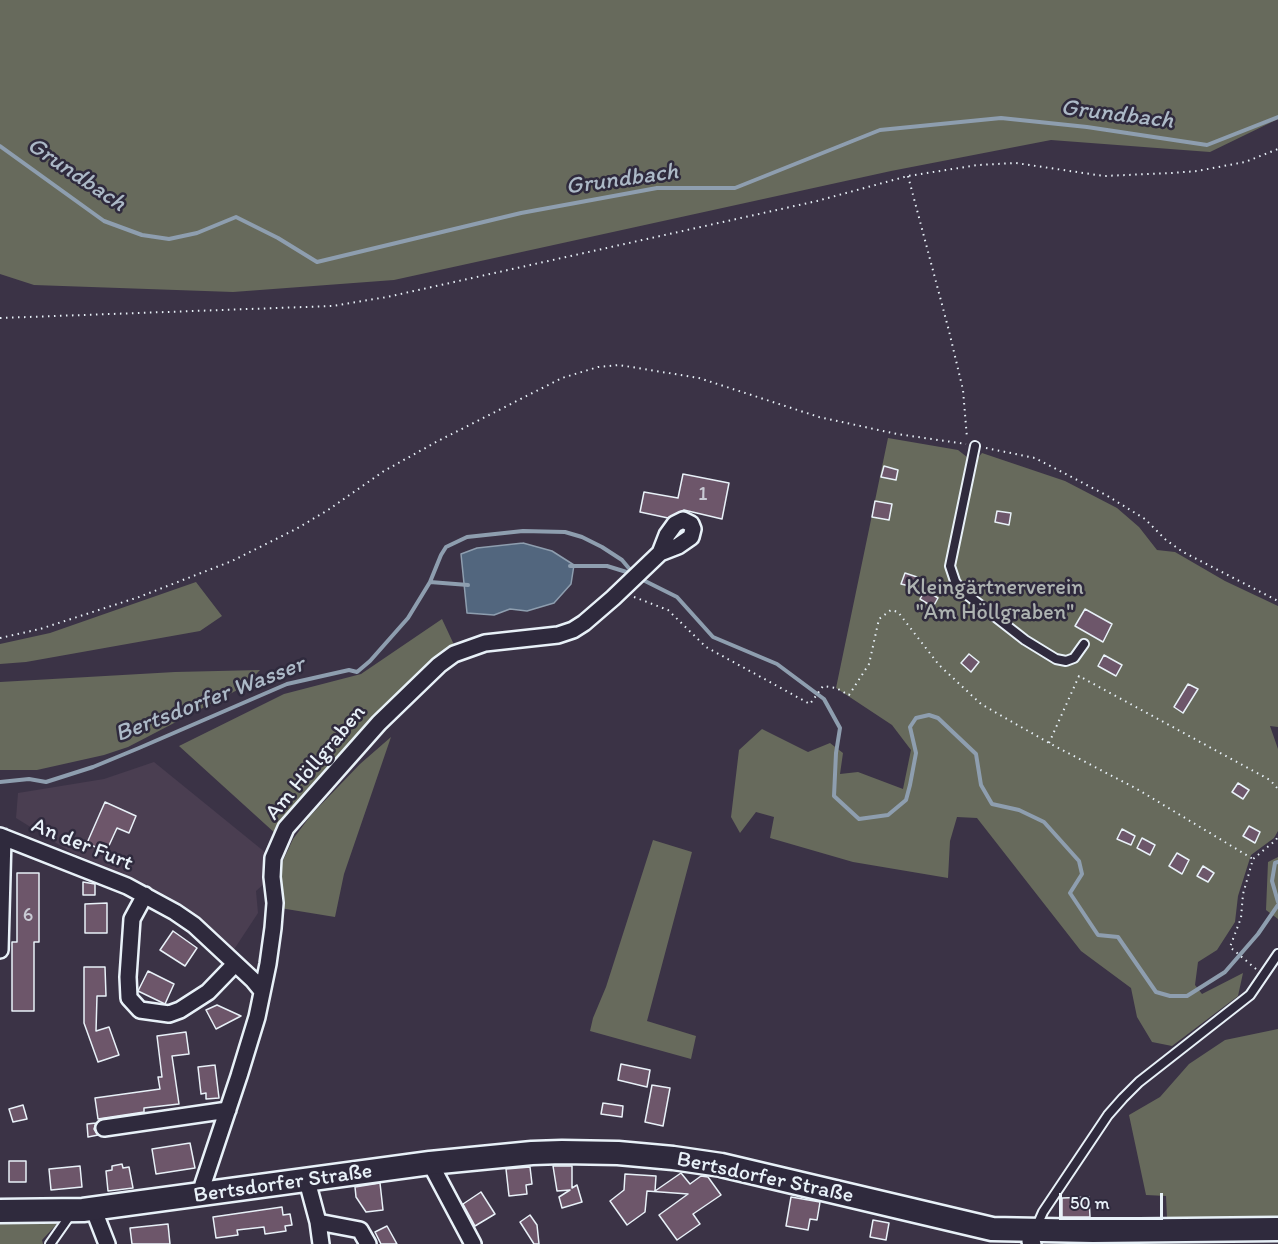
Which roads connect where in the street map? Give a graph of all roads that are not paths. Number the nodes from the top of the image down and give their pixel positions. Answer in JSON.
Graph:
{"nodes":[{"id":1,"x":975,"y":446,"type":"road end"},
{"id":2,"x":660,"y":553,"type":"dead end"},
{"id":3,"x":1084,"y":644,"type":"dead end"},
{"id":4,"x":1,"y":837,"type":"edge"},
{"id":5,"x":145,"y":895,"type":"junction"},
{"id":6,"x":0,"y":950,"type":"edge"},
{"id":7,"x":1278,"y":954,"type":"edge"},
{"id":8,"x":235,"y":964,"type":"junction"},
{"id":9,"x":262,"y":991,"type":"junction"},
{"id":10,"x":228,"y":1110,"type":"junction"},
{"id":11,"x":104,"y":1128,"type":"dead end"},
{"id":12,"x":430,"y":1163,"type":"junction"},
{"id":13,"x":307,"y":1180,"type":"junction"},
{"id":14,"x":204,"y":1195,"type":"junction"},
{"id":15,"x":83,"y":1209,"type":"junction"},
{"id":16,"x":0,"y":1211,"type":"edge"},
{"id":17,"x":318,"y":1222,"type":"junction"},
{"id":18,"x":1278,"y":1229,"type":"edge"},
{"id":19,"x":1031,"y":1240,"type":"edge"},
{"id":20,"x":50,"y":1244,"type":"edge"},
{"id":21,"x":106,"y":1244,"type":"edge"},
{"id":22,"x":321,"y":1244,"type":"edge"},
{"id":23,"x":368,"y":1244,"type":"edge"},
{"id":24,"x":473,"y":1244,"type":"edge"}],
"edges":[{"from":1,"to":3,"type":"lane"},
{"from":2,"to":9,"type":"street","name":"Am Höllgraben"},
{"from":4,"to":5,"type":"street","name":"An der Furt"},
{"from":4,"to":6,"type":"street","name":"An der Furt"},
{"from":5,"to":8,"type":"street","name":"An der Furt"},
{"from":5,"to":8,"type":"street","name":"An der Furt"},
{"from":7,"to":19,"type":"lane"},
{"from":8,"to":9,"type":"street","name":"An der Furt"},
{"from":9,"to":10,"type":"street","name":"Am Höllgraben"},
{"from":10,"to":11,"type":"street"},
{"from":10,"to":14,"type":"street","name":"Am Höllgraben"},
{"from":12,"to":13,"type":"main road","name":"Bertsdorfer Straße"},
{"from":12,"to":19,"type":"main road","name":"Bertsdorfer Straße"},
{"from":12,"to":24,"type":"street"},
{"from":13,"to":14,"type":"main road","name":"Bertsdorfer Straße"},
{"from":13,"to":17,"type":"street"},
{"from":14,"to":15,"type":"main road","name":"Bertsdorfer Straße"},
{"from":15,"to":16,"type":"main road","name":"Bertsdorfer Straße"},
{"from":15,"to":20,"type":"lane"},
{"from":15,"to":21,"type":"street"},
{"from":17,"to":22,"type":"street"},
{"from":17,"to":23,"type":"street","name":"Bertsdorfer Straße"},
{"from":18,"to":19,"type":"main road","name":"Bertsdorfer Straße"}]}
